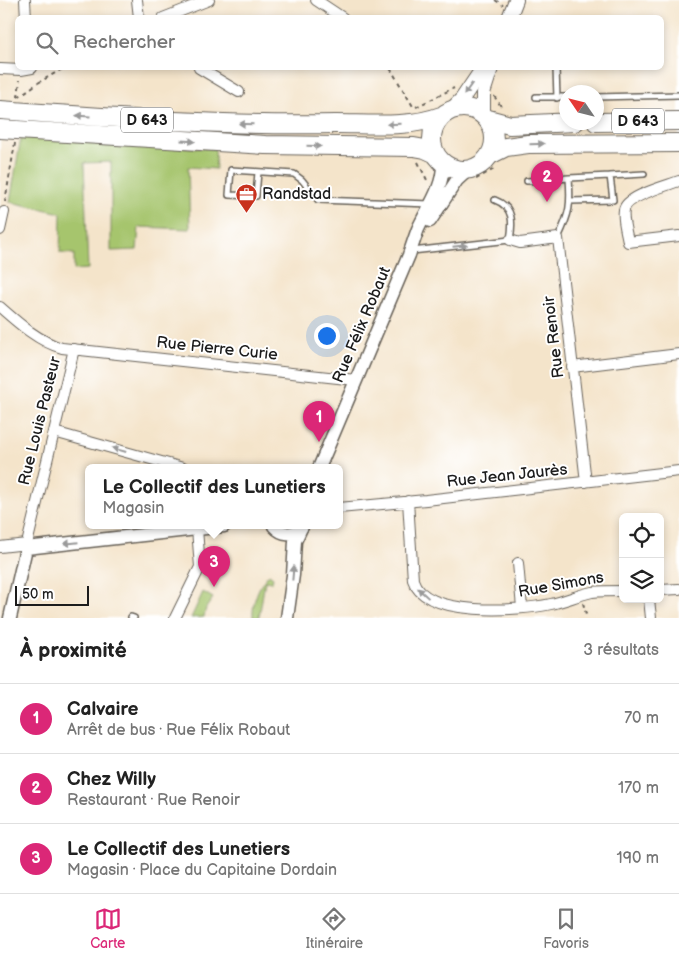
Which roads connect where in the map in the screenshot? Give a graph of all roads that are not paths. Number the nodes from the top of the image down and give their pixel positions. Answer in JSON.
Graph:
{"nodes":[{"id":1,"x":25,"y":0,"type":"edge"},
{"id":2,"x":137,"y":0,"type":"edge"},
{"id":3,"x":209,"y":0,"type":"edge"},
{"id":4,"x":316,"y":0,"type":"edge"},
{"id":5,"x":516,"y":0,"type":"edge"},
{"id":6,"x":506,"y":11,"type":"edge"},
{"id":7,"x":26,"y":15,"type":"edge"},
{"id":8,"x":139,"y":15,"type":"edge"},
{"id":9,"x":171,"y":15,"type":"edge"},
{"id":10,"x":338,"y":15,"type":"edge"},
{"id":11,"x":15,"y":68,"type":"edge"},
{"id":12,"x":0,"y":69,"type":"edge"},
{"id":13,"x":202,"y":70,"type":"edge"},
{"id":14,"x":482,"y":70,"type":"edge"},
{"id":15,"x":490,"y":70,"type":"edge"},
{"id":16,"x":556,"y":70,"type":"edge"},
{"id":17,"x":239,"y":92,"type":"dead end"},
{"id":18,"x":679,"y":95,"type":"edge"},
{"id":19,"x":536,"y":97,"type":"dead end"},
{"id":20,"x":604,"y":97,"type":"edge"},
{"id":21,"x":556,"y":98,"type":"junction"},
{"id":22,"x":559,"y":98,"type":"edge"},
{"id":23,"x":0,"y":110,"type":"edge"},
{"id":24,"x":447,"y":113,"type":"junction"},
{"id":25,"x":485,"y":116,"type":"junction"},
{"id":26,"x":679,"y":121,"type":"edge"},
{"id":27,"x":604,"y":122,"type":"edge"},
{"id":28,"x":559,"y":123,"type":"edge"},
{"id":29,"x":0,"y":129,"type":"edge"},
{"id":30,"x":679,"y":143,"type":"edge"},
{"id":31,"x":439,"y":158,"type":"junction"},
{"id":32,"x":494,"y":161,"type":"junction"},
{"id":33,"x":258,"y":172,"type":"junction"},
{"id":34,"x":644,"y":174,"type":"dead end"},
{"id":35,"x":471,"y":175,"type":"junction"},
{"id":36,"x":610,"y":176,"type":"junction"},
{"id":37,"x":569,"y":178,"type":"junction"},
{"id":38,"x":527,"y":181,"type":"dead end"},
{"id":39,"x":679,"y":181,"type":"edge"},
{"id":40,"x":495,"y":200,"type":"dead end"},
{"id":41,"x":570,"y":201,"type":"junction"},
{"id":42,"x":431,"y":204,"type":"junction"},
{"id":43,"x":4,"y":212,"type":"road end"},
{"id":44,"x":0,"y":230,"type":"edge"},
{"id":45,"x":679,"y":236,"type":"edge"},
{"id":46,"x":558,"y":238,"type":"junction"},
{"id":47,"x":510,"y":240,"type":"junction"},
{"id":48,"x":411,"y":253,"type":"junction"},
{"id":49,"x":0,"y":307,"type":"edge"},
{"id":50,"x":74,"y":349,"type":"junction"},
{"id":51,"x":679,"y":354,"type":"edge"},
{"id":52,"x":572,"y":367,"type":"junction"},
{"id":53,"x":356,"y":380,"type":"junction"},
{"id":54,"x":54,"y":432,"type":"junction"},
{"id":55,"x":169,"y":464,"type":"edge"},
{"id":56,"x":320,"y":464,"type":"edge"},
{"id":57,"x":679,"y":471,"type":"edge"},
{"id":58,"x":586,"y":482,"type":"junction"},
{"id":59,"x":408,"y":501,"type":"junction"},
{"id":60,"x":343,"y":508,"type":"edge"},
{"id":61,"x":197,"y":529,"type":"joint"},
{"id":62,"x":278,"y":529,"type":"edge"},
{"id":63,"x":299,"y":529,"type":"edge"},
{"id":64,"x":301,"y":529,"type":"edge"},
{"id":65,"x":26,"y":546,"type":"junction"},
{"id":66,"x":0,"y":547,"type":"edge"},
{"id":67,"x":518,"y":563,"type":"dead end"},
{"id":68,"x":664,"y":590,"type":"edge"},
{"id":69,"x":679,"y":590,"type":"edge"},
{"id":70,"x":619,"y":591,"type":"edge"},
{"id":71,"x":649,"y":603,"type":"edge"},
{"id":72,"x":522,"y":608,"type":"junction"},
{"id":73,"x":10,"y":618,"type":"edge"},
{"id":74,"x":175,"y":618,"type":"edge"},
{"id":75,"x":287,"y":618,"type":"edge"},
{"id":76,"x":651,"y":618,"type":"edge"}],
"edges":[{"from":1,"to":7,"type":"street"},
{"from":2,"to":8,"type":"street"},
{"from":3,"to":9,"type":"street"},
{"from":4,"to":10,"type":"street"},
{"from":5,"to":6,"type":"main road"},
{"from":11,"to":12,"type":"street"},
{"from":13,"to":17,"type":"street"},
{"from":14,"to":24,"type":"main road","one_way":true},
{"from":15,"to":25,"type":"main road"},
{"from":16,"to":21,"type":"lane"},
{"from":18,"to":20,"type":"lane"},
{"from":19,"to":21,"type":"lane"},
{"from":21,"to":22,"type":"lane"},
{"from":24,"to":23,"type":"highway","number":"D 643","one_way":true},
{"from":24,"to":25,"type":"highway"},
{"from":24,"to":31,"type":"highway"},
{"from":25,"to":28,"type":"highway"},
{"from":25,"to":32,"type":"highway"},
{"from":26,"to":27,"type":"highway","number":"D 643"},
{"from":29,"to":31,"type":"highway","number":"D 643","one_way":true},
{"from":32,"to":30,"type":"highway","number":"D 643","one_way":true},
{"from":31,"to":35,"type":"highway"},
{"from":31,"to":42,"type":"street","name":"Rue Félix Robaut"},
{"from":32,"to":35,"type":"highway"},
{"from":33,"to":33,"type":"lane"},
{"from":33,"to":42,"type":"lane"},
{"from":34,"to":36,"type":"lane"},
{"from":35,"to":48,"type":"street","name":"Rue Félix Robaut"},
{"from":36,"to":37,"type":"lane"},
{"from":36,"to":41,"type":"lane"},
{"from":37,"to":38,"type":"lane"},
{"from":37,"to":41,"type":"lane"},
{"from":39,"to":45,"type":"street"},
{"from":40,"to":47,"type":"lane"},
{"from":41,"to":46,"type":"lane"},
{"from":42,"to":48,"type":"street","name":"Rue Félix Robaut"},
{"from":43,"to":44,"type":"street"},
{"from":46,"to":47,"type":"street"},
{"from":46,"to":52,"type":"street","name":"Rue Renoir"},
{"from":48,"to":47,"type":"lane","one_way":true},
{"from":48,"to":53,"type":"street","name":"Rue Félix Robaut"},
{"from":49,"to":50,"type":"street","name":"Rue Pierre Curie"},
{"from":50,"to":53,"type":"street","name":"Rue Pierre Curie"},
{"from":50,"to":54,"type":"street","name":"Rue Louis Pasteur"},
{"from":51,"to":52,"type":"street"},
{"from":52,"to":58,"type":"street","name":"Rue Renoir"},
{"from":53,"to":56,"type":"street","name":"Rue Félix Robaut"},
{"from":55,"to":54,"type":"street","one_way":true},
{"from":54,"to":65,"type":"street","name":"Rue Louis Pasteur"},
{"from":57,"to":58,"type":"street","name":"Rue Jean Jaurès"},
{"from":58,"to":59,"type":"street","name":"Rue Jean Jaurès"},
{"from":59,"to":60,"type":"street","name":"Rue Jean Jaurès"},
{"from":72,"to":59,"type":"street","name":"Rue Simons","one_way":true},
{"from":61,"to":65,"type":"street","one_way":true},
{"from":61,"to":74,"type":"street"},
{"from":62,"to":63,"type":"street"},
{"from":75,"to":64,"type":"street","one_way":true},
{"from":65,"to":66,"type":"street"},
{"from":65,"to":73,"type":"street","name":"Rue Louis Pasteur"},
{"from":67,"to":72,"type":"street"},
{"from":68,"to":69,"type":"street"},
{"from":70,"to":72,"type":"street","name":"Rue Simons"},
{"from":71,"to":76,"type":"street"}]}
